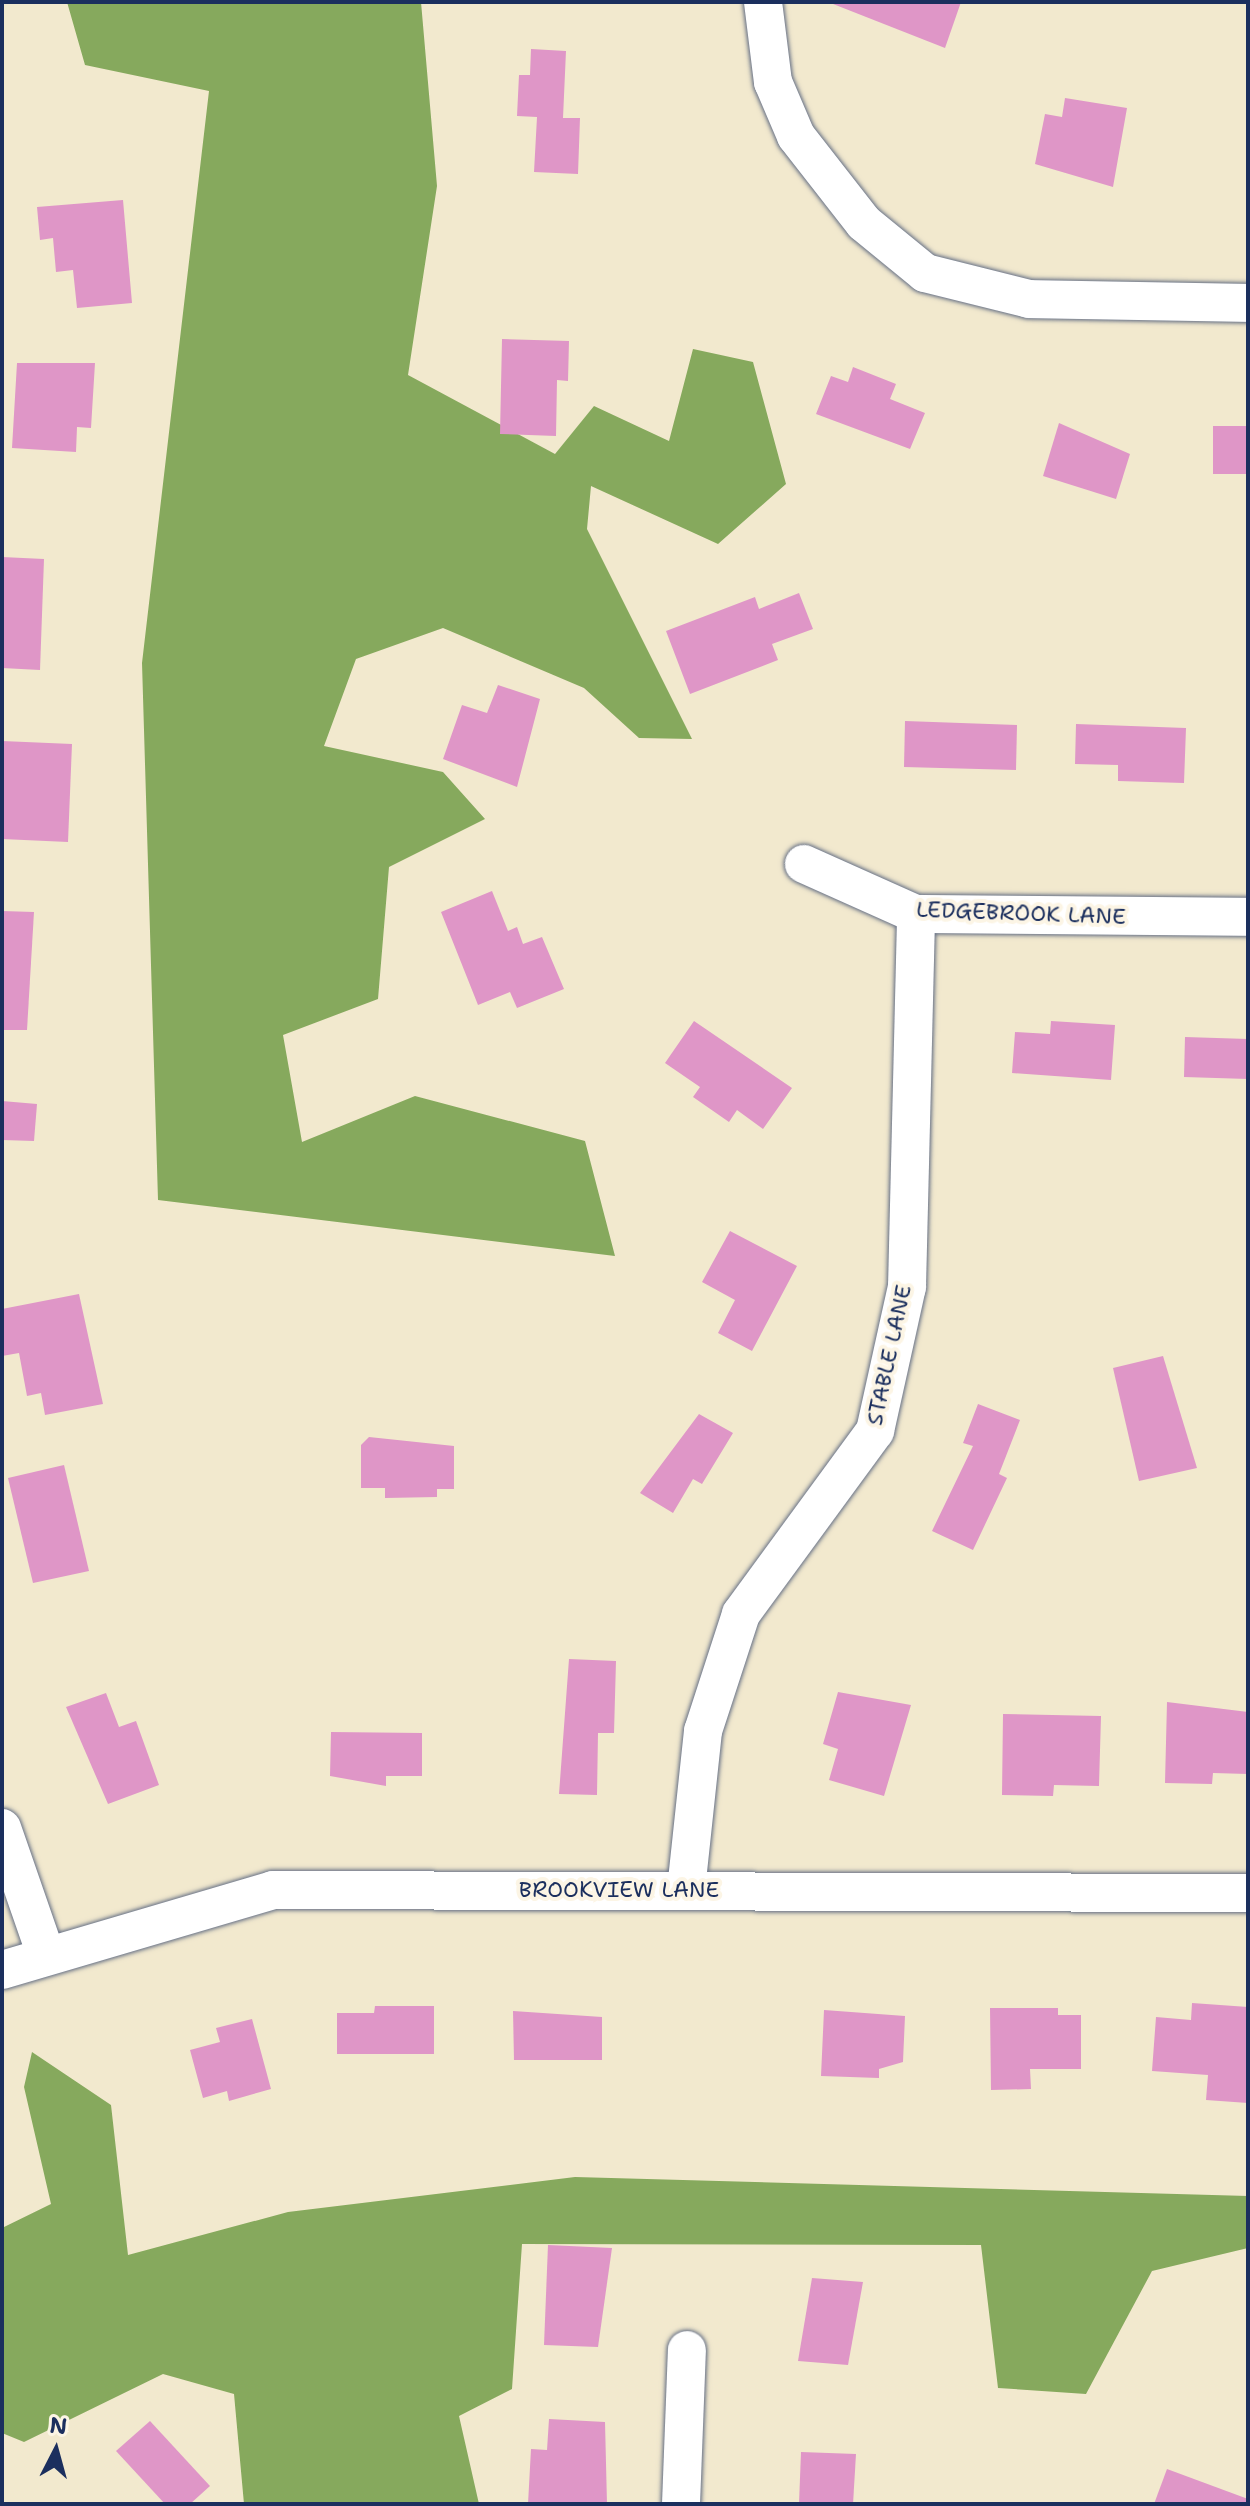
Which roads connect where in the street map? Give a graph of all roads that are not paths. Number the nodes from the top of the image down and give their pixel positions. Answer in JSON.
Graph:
{"nodes":[{"id":1,"x":763,"y":2,"type":"edge"},
{"id":2,"x":1248,"y":303,"type":"edge"},
{"id":3,"x":804,"y":864,"type":"dead end"},
{"id":4,"x":916,"y":914,"type":"junction"},
{"id":5,"x":1248,"y":917,"type":"edge"},
{"id":6,"x":2,"y":1828,"type":"edge"},
{"id":7,"x":686,"y":1890,"type":"junction"},
{"id":8,"x":1248,"y":1893,"type":"edge"},
{"id":9,"x":46,"y":1955,"type":"junction"},
{"id":10,"x":2,"y":1970,"type":"edge"},
{"id":11,"x":687,"y":2350,"type":"dead end"},
{"id":12,"x":681,"y":2504,"type":"edge"}],
"edges":[{"from":1,"to":2,"type":"street"},
{"from":3,"to":4,"type":"street","name":"LEDGEBROOK LANE"},
{"from":4,"to":5,"type":"street","name":"LEDGEBROOK LANE"},
{"from":4,"to":7,"type":"street","name":"STABLE LANE"},
{"from":6,"to":9,"type":"street"},
{"from":7,"to":8,"type":"street","name":"BROOKVIEW LANE"},
{"from":7,"to":9,"type":"street","name":"BROOKVIEW LANE"},
{"from":9,"to":10,"type":"street","name":"BROOKVIEW LANE"},
{"from":11,"to":12,"type":"street"}]}
